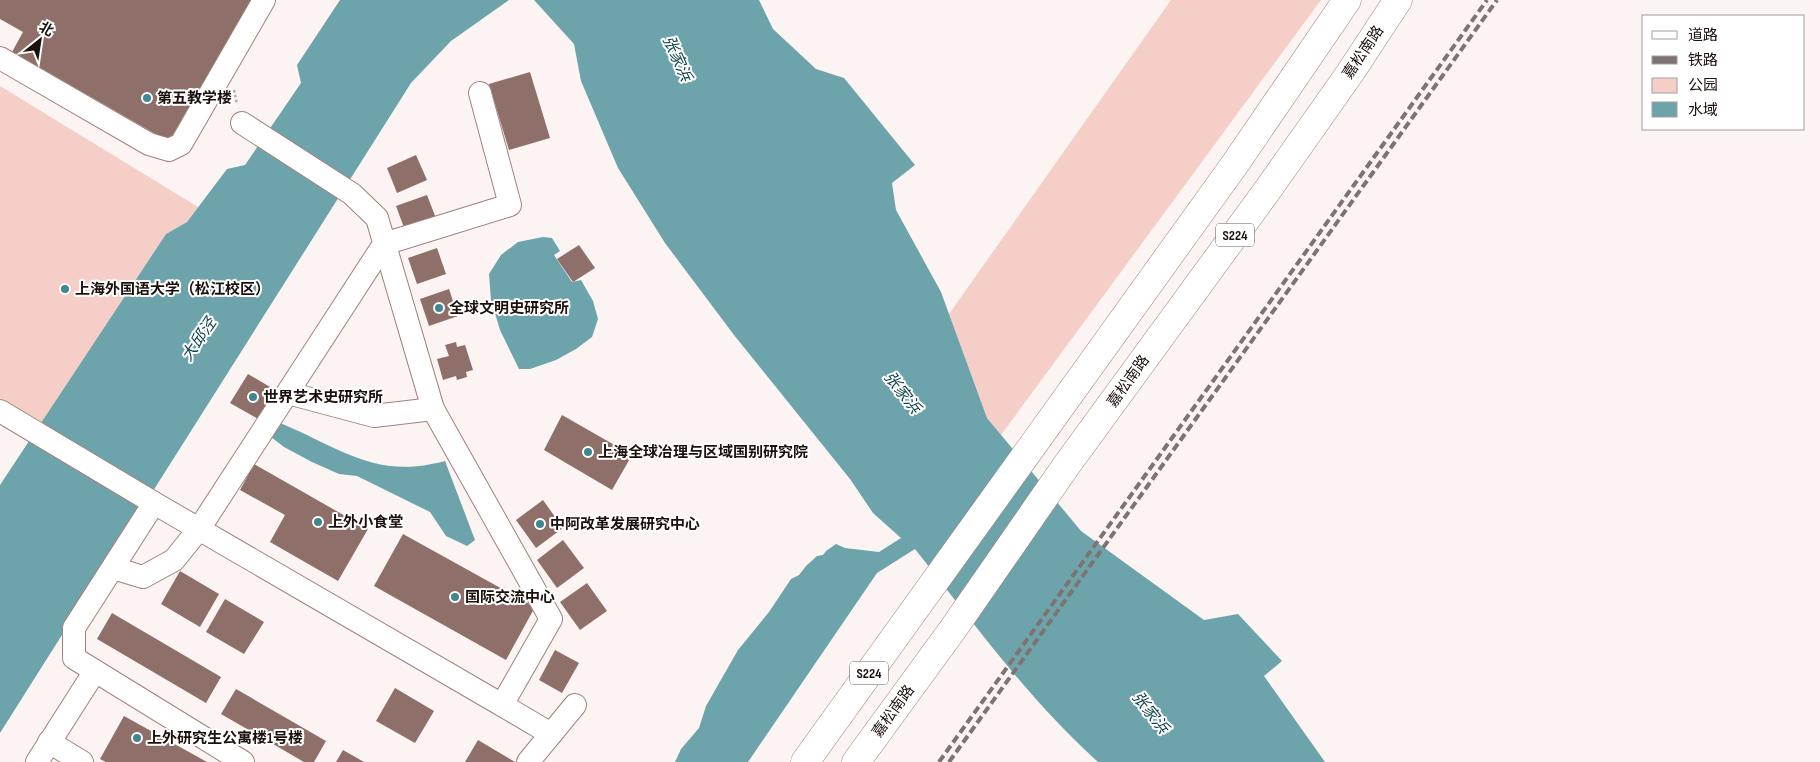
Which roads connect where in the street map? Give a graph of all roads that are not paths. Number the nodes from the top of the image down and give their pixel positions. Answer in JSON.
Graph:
{"nodes":[{"id":1,"x":264,"y":0,"type":"edge"},
{"id":2,"x":1347,"y":0,"type":"edge"},
{"id":3,"x":1398,"y":0,"type":"edge"},
{"id":4,"x":0,"y":58,"type":"edge"},
{"id":5,"x":480,"y":93,"type":"dead end"},
{"id":6,"x":248,"y":127,"type":"road end"},
{"id":7,"x":384,"y":244,"type":"junction"},
{"id":8,"x":288,"y":393,"type":"junction"},
{"id":9,"x":433,"y":409,"type":"junction"},
{"id":10,"x":0,"y":411,"type":"edge"},
{"id":11,"x":154,"y":503,"type":"junction"},
{"id":12,"x":199,"y":529,"type":"junction"},
{"id":13,"x":113,"y":568,"type":"junction"},
{"id":14,"x":95,"y":670,"type":"junction"},
{"id":15,"x":502,"y":705,"type":"junction"},
{"id":16,"x":575,"y":705,"type":"dead end"},
{"id":17,"x":551,"y":734,"type":"junction"},
{"id":18,"x":49,"y":742,"type":"junction"},
{"id":19,"x":37,"y":762,"type":"edge"},
{"id":20,"x":82,"y":762,"type":"edge"},
{"id":21,"x":243,"y":762,"type":"edge"},
{"id":22,"x":528,"y":762,"type":"edge"},
{"id":23,"x":805,"y":762,"type":"edge"},
{"id":24,"x":856,"y":762,"type":"edge"}],
"edges":[{"from":1,"to":4,"type":"street"},
{"from":2,"to":23,"type":"main road","number":"S224"},
{"from":3,"to":24,"type":"main road","name":"嘉松南路","number":"S224"},
{"from":5,"to":7,"type":"street"},
{"from":6,"to":7,"type":"street"},
{"from":7,"to":8,"type":"street"},
{"from":7,"to":9,"type":"street"},
{"from":8,"to":9,"type":"street"},
{"from":8,"to":12,"type":"street"},
{"from":9,"to":15,"type":"street"},
{"from":10,"to":11,"type":"street"},
{"from":11,"to":12,"type":"street"},
{"from":11,"to":13,"type":"street"},
{"from":12,"to":13,"type":"street"},
{"from":12,"to":15,"type":"street"},
{"from":13,"to":14,"type":"street"},
{"from":14,"to":18,"type":"street"},
{"from":14,"to":21,"type":"street"},
{"from":15,"to":17,"type":"street"},
{"from":16,"to":17,"type":"street"},
{"from":17,"to":22,"type":"street"},
{"from":18,"to":19,"type":"street"},
{"from":18,"to":20,"type":"street"}]}
